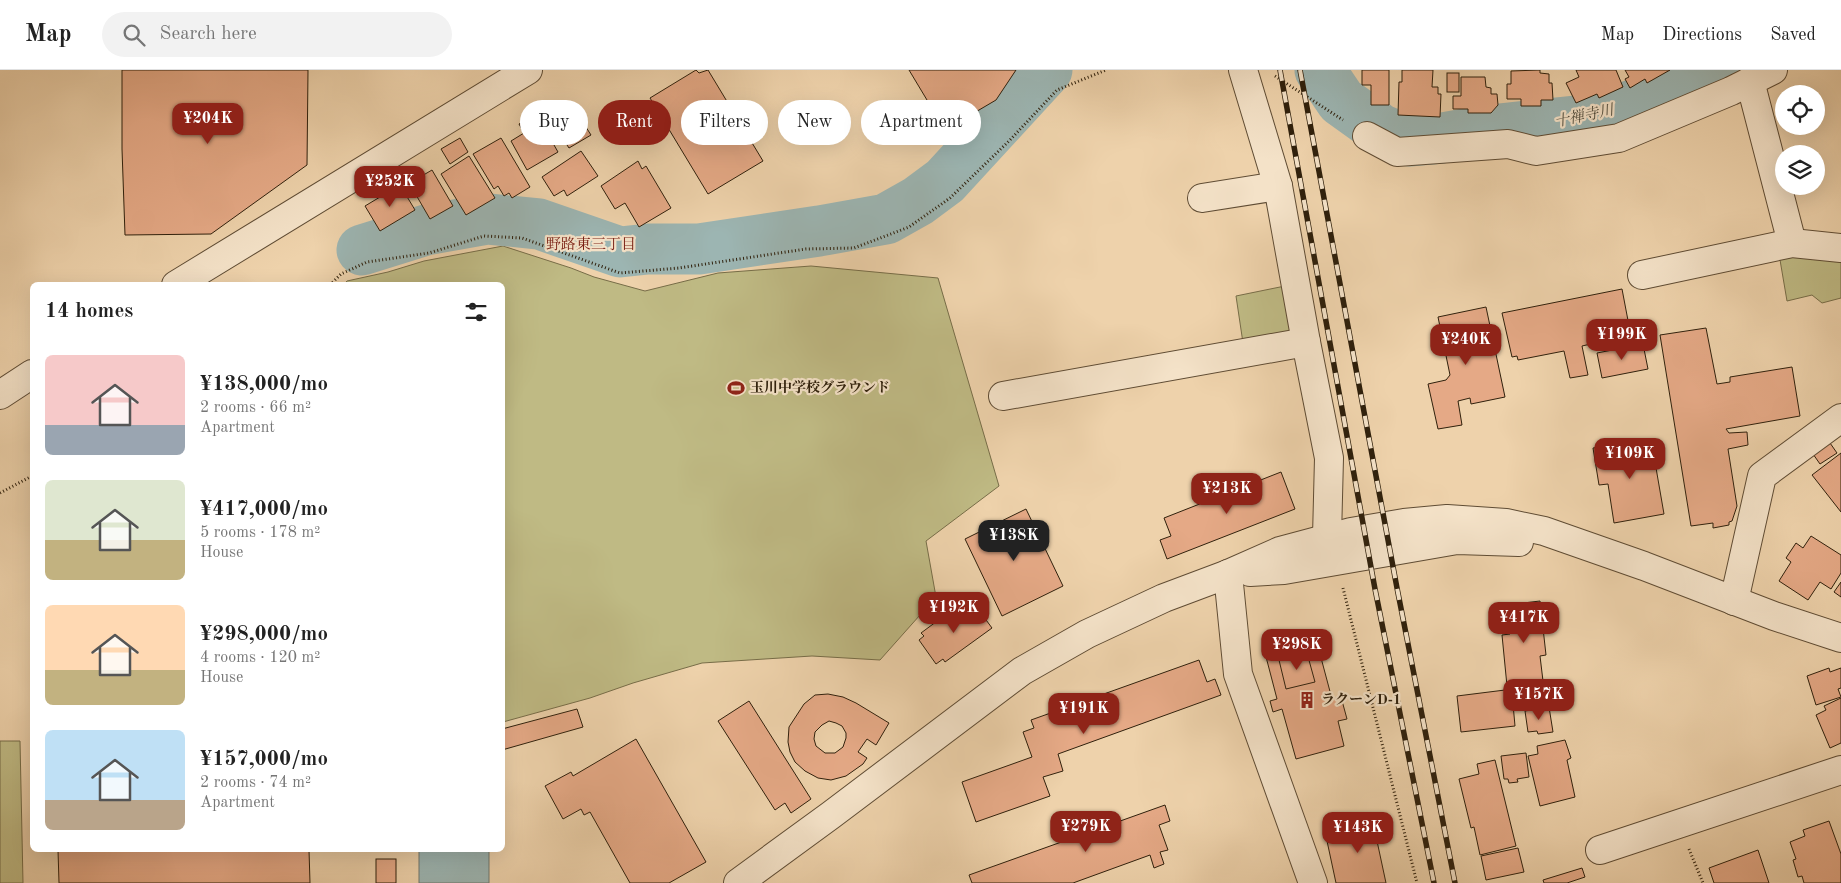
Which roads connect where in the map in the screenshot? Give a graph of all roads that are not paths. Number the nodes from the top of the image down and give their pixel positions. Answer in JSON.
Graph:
{"nodes":[{"id":1,"x":528,"y":70,"type":"edge"},
{"id":2,"x":1243,"y":70,"type":"edge"},
{"id":3,"x":1761,"y":76,"type":"edge"},
{"id":4,"x":1367,"y":136,"type":"road end"},
{"id":5,"x":1278,"y":186,"type":"junction"},
{"id":6,"x":1202,"y":198,"type":"dead end"},
{"id":7,"x":1792,"y":243,"type":"junction"},
{"id":8,"x":1841,"y":248,"type":"edge"},
{"id":9,"x":1642,"y":275,"type":"dead end"},
{"id":10,"x":181,"y":282,"type":"edge"},
{"id":11,"x":1306,"y":342,"type":"junction"},
{"id":12,"x":30,"y":375,"type":"edge"},
{"id":13,"x":0,"y":394,"type":"edge"},
{"id":14,"x":1003,"y":396,"type":"dead end"},
{"id":15,"x":1841,"y":418,"type":"edge"},
{"id":16,"x":1332,"y":549,"type":"junction"},
{"id":17,"x":1228,"y":574,"type":"junction"},
{"id":18,"x":1734,"y":601,"type":"junction"},
{"id":19,"x":1841,"y":638,"type":"edge"},
{"id":20,"x":1841,"y":770,"type":"edge"},
{"id":21,"x":1600,"y":850,"type":"dead end"},
{"id":22,"x":738,"y":883,"type":"edge"},
{"id":23,"x":1314,"y":883,"type":"edge"}],
"edges":[{"from":1,"to":10,"type":"street"},
{"from":2,"to":5,"type":"street"},
{"from":3,"to":4,"type":"street"},
{"from":3,"to":7,"type":"street"},
{"from":5,"to":6,"type":"street"},
{"from":5,"to":11,"type":"street"},
{"from":7,"to":8,"type":"street"},
{"from":7,"to":9,"type":"street"},
{"from":11,"to":14,"type":"street"},
{"from":11,"to":16,"type":"street"},
{"from":12,"to":13,"type":"street"},
{"from":15,"to":18,"type":"street"},
{"from":16,"to":17,"type":"street"},
{"from":16,"to":18,"type":"street"},
{"from":17,"to":22,"type":"street"},
{"from":17,"to":23,"type":"street"},
{"from":18,"to":19,"type":"street"},
{"from":20,"to":21,"type":"street"}]}
